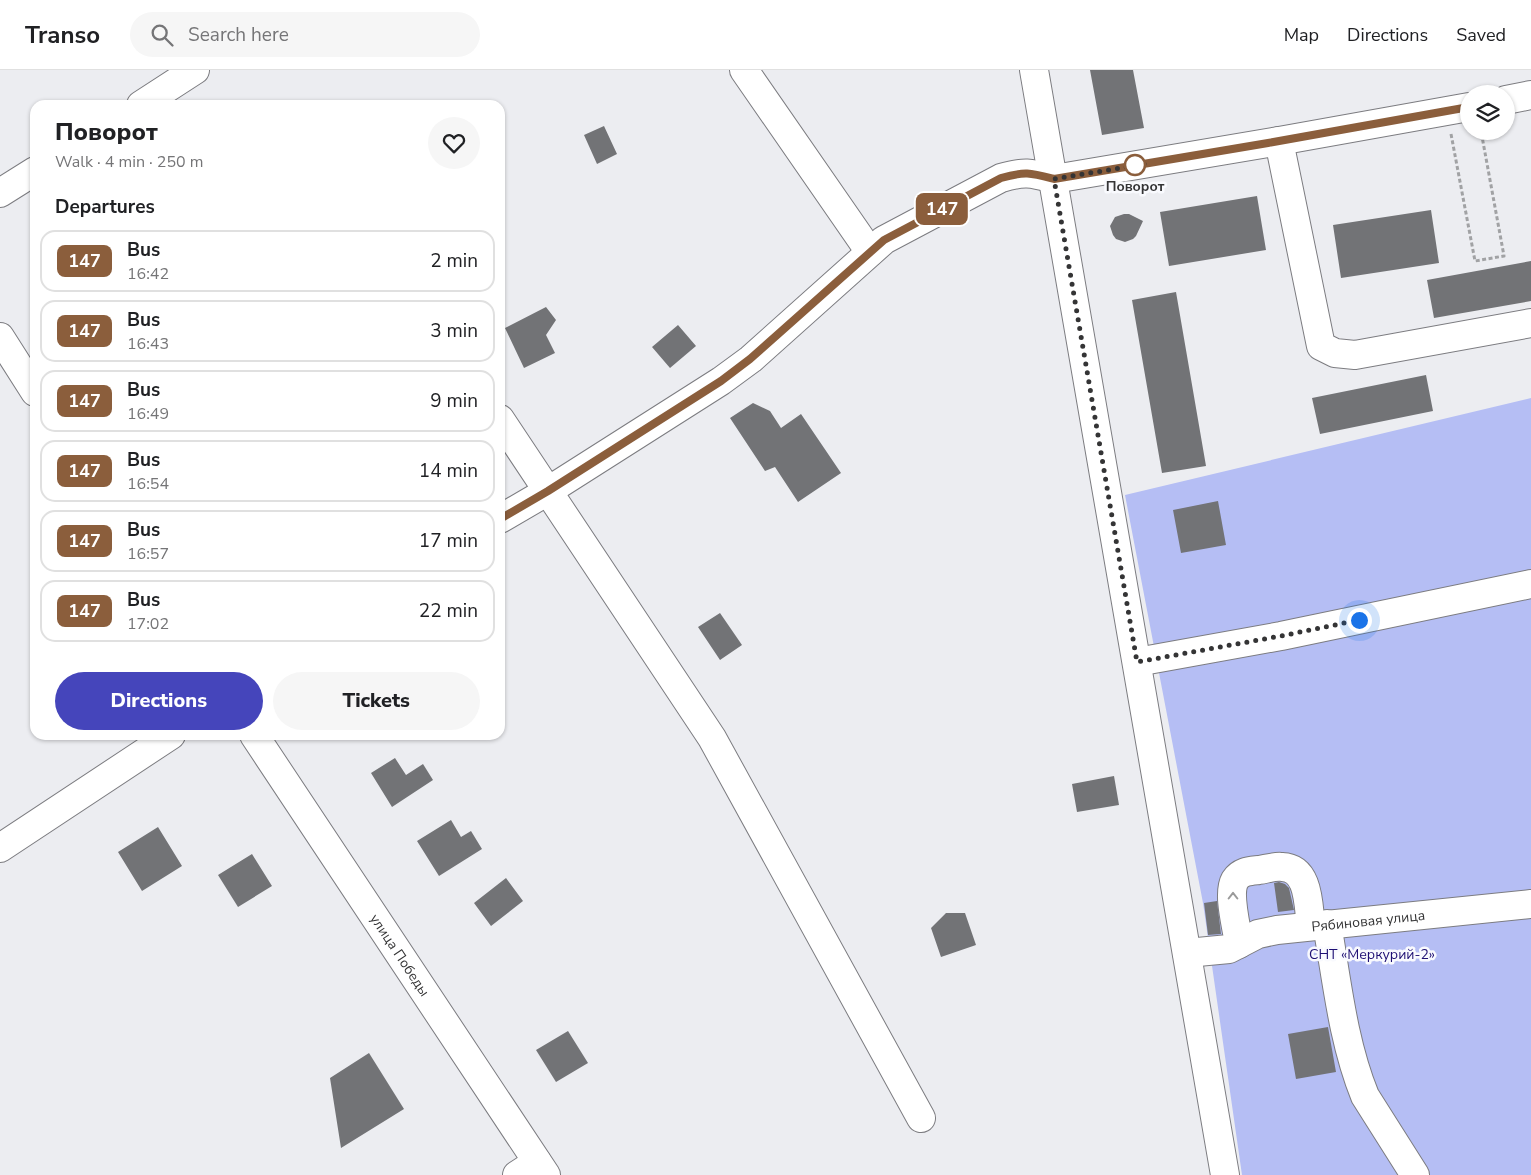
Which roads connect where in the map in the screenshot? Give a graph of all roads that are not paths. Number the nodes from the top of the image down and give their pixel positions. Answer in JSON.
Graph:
{"nodes":[{"id":1,"x":195,"y":70,"type":"edge"},
{"id":2,"x":744,"y":70,"type":"edge"},
{"id":3,"x":1034,"y":70,"type":"edge"},
{"id":4,"x":1531,"y":95,"type":"edge"},
{"id":5,"x":1515,"y":98,"type":"edge"},
{"id":6,"x":149,"y":100,"type":"edge"},
{"id":7,"x":1458,"y":109,"type":"edge"},
{"id":8,"x":1279,"y":141,"type":"junction"},
{"id":9,"x":30,"y":174,"type":"edge"},
{"id":10,"x":1054,"y":179,"type":"junction"},
{"id":11,"x":0,"y":193,"type":"edge"},
{"id":12,"x":870,"y":252,"type":"junction"},
{"id":13,"x":1531,"y":323,"type":"edge"},
{"id":14,"x":0,"y":337,"type":"edge"},
{"id":15,"x":30,"y":384,"type":"edge"},
{"id":16,"x":505,"y":426,"type":"edge"},
{"id":17,"x":548,"y":491,"type":"junction"},
{"id":18,"x":505,"y":516,"type":"edge"},
{"id":19,"x":1531,"y":584,"type":"edge"},
{"id":20,"x":1137,"y":662,"type":"junction"},
{"id":21,"x":163,"y":740,"type":"edge"},
{"id":22,"x":257,"y":740,"type":"edge"},
{"id":23,"x":0,"y":848,"type":"edge"},
{"id":24,"x":1531,"y":904,"type":"edge"},
{"id":25,"x":1319,"y":925,"type":"junction"},
{"id":26,"x":1239,"y":944,"type":"junction"},
{"id":27,"x":1199,"y":952,"type":"junction"},
{"id":28,"x":921,"y":1118,"type":"dead end"},
{"id":29,"x":533,"y":1171,"type":"edge"},
{"id":30,"x":1225,"y":1175,"type":"edge"},
{"id":31,"x":1415,"y":1175,"type":"edge"}],
"edges":[{"from":1,"to":6,"type":"street"},
{"from":2,"to":12,"type":"street"},
{"from":3,"to":10,"type":"street"},
{"from":4,"to":5,"type":"street"},
{"from":7,"to":8,"type":"street"},
{"from":8,"to":10,"type":"street"},
{"from":8,"to":13,"type":"street"},
{"from":9,"to":11,"type":"street"},
{"from":10,"to":12,"type":"street"},
{"from":10,"to":20,"type":"street"},
{"from":12,"to":17,"type":"street"},
{"from":14,"to":15,"type":"street"},
{"from":16,"to":17,"type":"street"},
{"from":17,"to":18,"type":"street"},
{"from":17,"to":28,"type":"street"},
{"from":19,"to":20,"type":"street"},
{"from":20,"to":27,"type":"street"},
{"from":21,"to":23,"type":"street"},
{"from":22,"to":29,"type":"street","name":"улица Победы"},
{"from":24,"to":25,"type":"street","name":"Рябиновая улица"},
{"from":25,"to":26,"type":"street","name":"Рябиновая улица"},
{"from":26,"to":25,"type":"street","one_way":true},
{"from":25,"to":31,"type":"street"},
{"from":26,"to":27,"type":"street","name":"Рябиновая улица"},
{"from":27,"to":30,"type":"street"}]}
